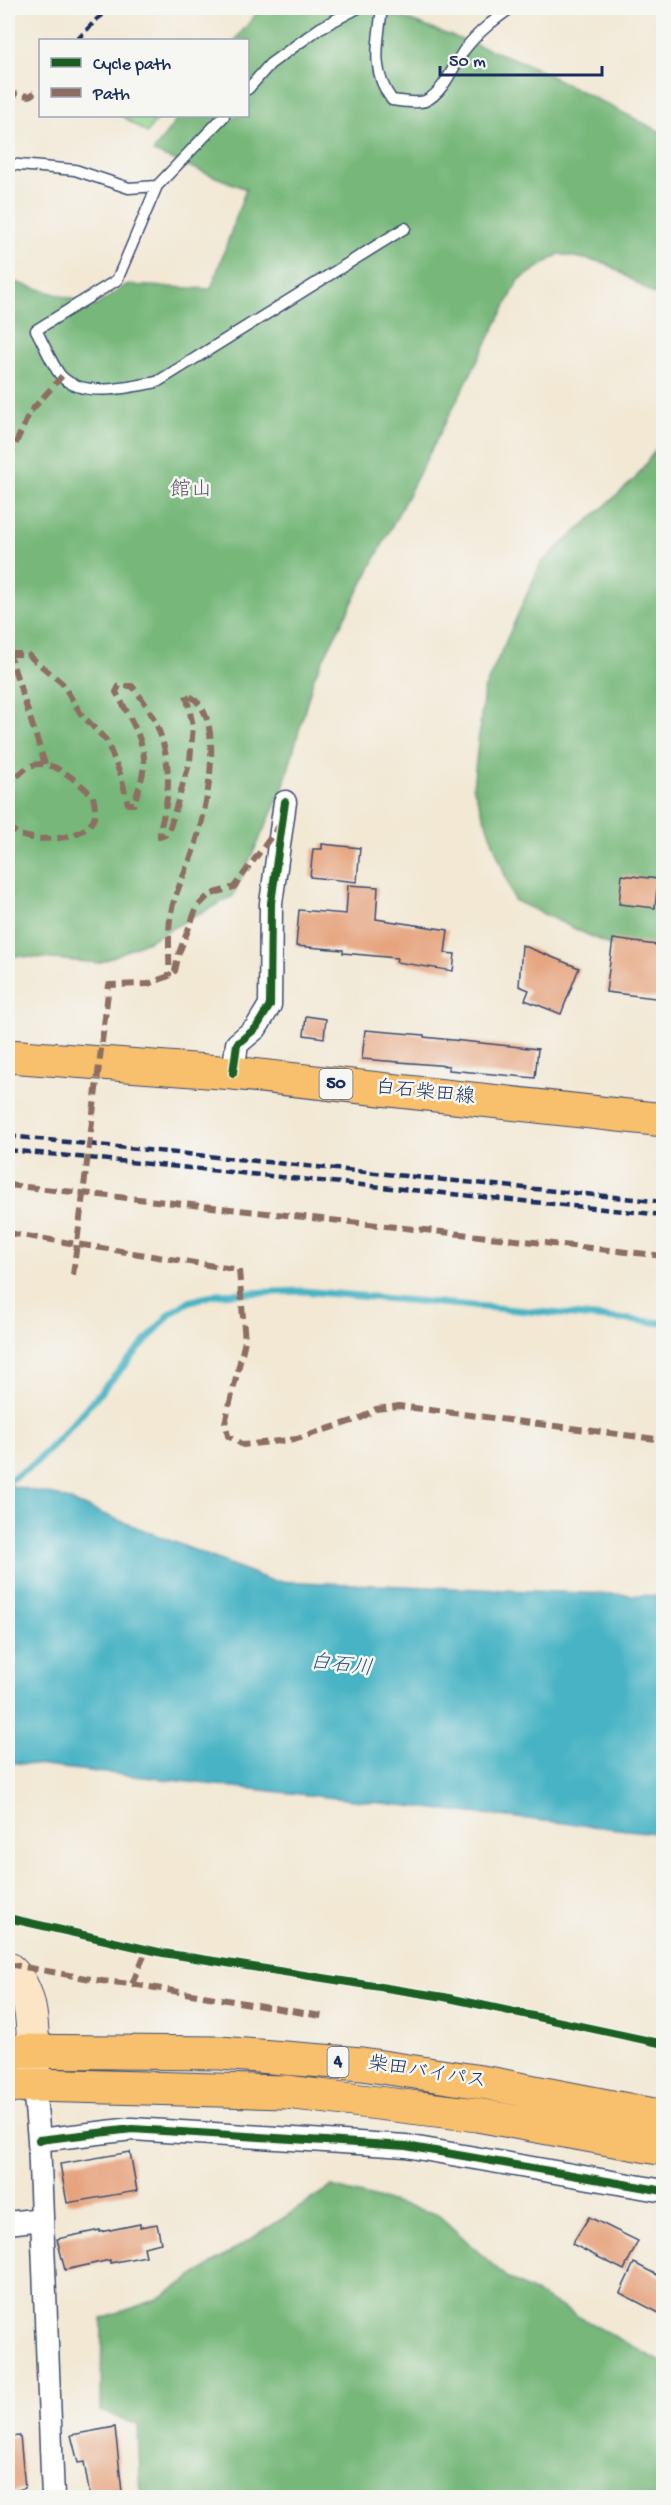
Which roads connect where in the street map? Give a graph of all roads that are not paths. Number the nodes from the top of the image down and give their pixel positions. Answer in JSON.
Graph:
{"nodes":[{"id":1,"x":358,"y":8,"type":"edge"},
{"id":2,"x":382,"y":8,"type":"edge"},
{"id":3,"x":511,"y":8,"type":"edge"},
{"id":4,"x":249,"y":88,"type":"edge"},
{"id":5,"x":223,"y":117,"type":"edge"},
{"id":6,"x":8,"y":165,"type":"edge"},
{"id":7,"x":157,"y":186,"type":"junction"},
{"id":8,"x":405,"y":228,"type":"dead end"},
{"id":9,"x":285,"y":802,"type":"dead end"},
{"id":10,"x":8,"y":1056,"type":"edge"},
{"id":11,"x":233,"y":1073,"type":"junction"},
{"id":12,"x":663,"y":1120,"type":"edge"},
{"id":13,"x":8,"y":1968,"type":"edge"},
{"id":14,"x":20,"y":2051,"type":"edge"},
{"id":15,"x":21,"y":2085,"type":"edge"},
{"id":16,"x":663,"y":2117,"type":"edge"},
{"id":17,"x":39,"y":2140,"type":"junction"},
{"id":18,"x":663,"y":2149,"type":"edge"},
{"id":19,"x":663,"y":2191,"type":"edge"},
{"id":20,"x":42,"y":2219,"type":"junction"},
{"id":21,"x":8,"y":2223,"type":"edge"},
{"id":22,"x":53,"y":2498,"type":"edge"}],
"edges":[{"from":1,"to":4,"type":"lane"},
{"from":2,"to":3,"type":"lane"},
{"from":5,"to":7,"type":"lane"},
{"from":6,"to":7,"type":"lane"},
{"from":7,"to":8,"type":"lane"},
{"from":9,"to":11,"type":"street"},
{"from":10,"to":11,"type":"main road","name":"白石柴田線","number":"50"},
{"from":11,"to":12,"type":"main road","name":"白石柴田線","number":"50"},
{"from":13,"to":14,"type":"street"},
{"from":14,"to":15,"type":"street"},
{"from":14,"to":16,"type":"main road","name":"柴田バイパス","number":"4"},
{"from":15,"to":17,"type":"street"},
{"from":15,"to":18,"type":"main road","name":"柴田バイパス","number":"4"},
{"from":17,"to":19,"type":"street"},
{"from":17,"to":20,"type":"street"},
{"from":20,"to":21,"type":"street"},
{"from":20,"to":22,"type":"street"}]}
